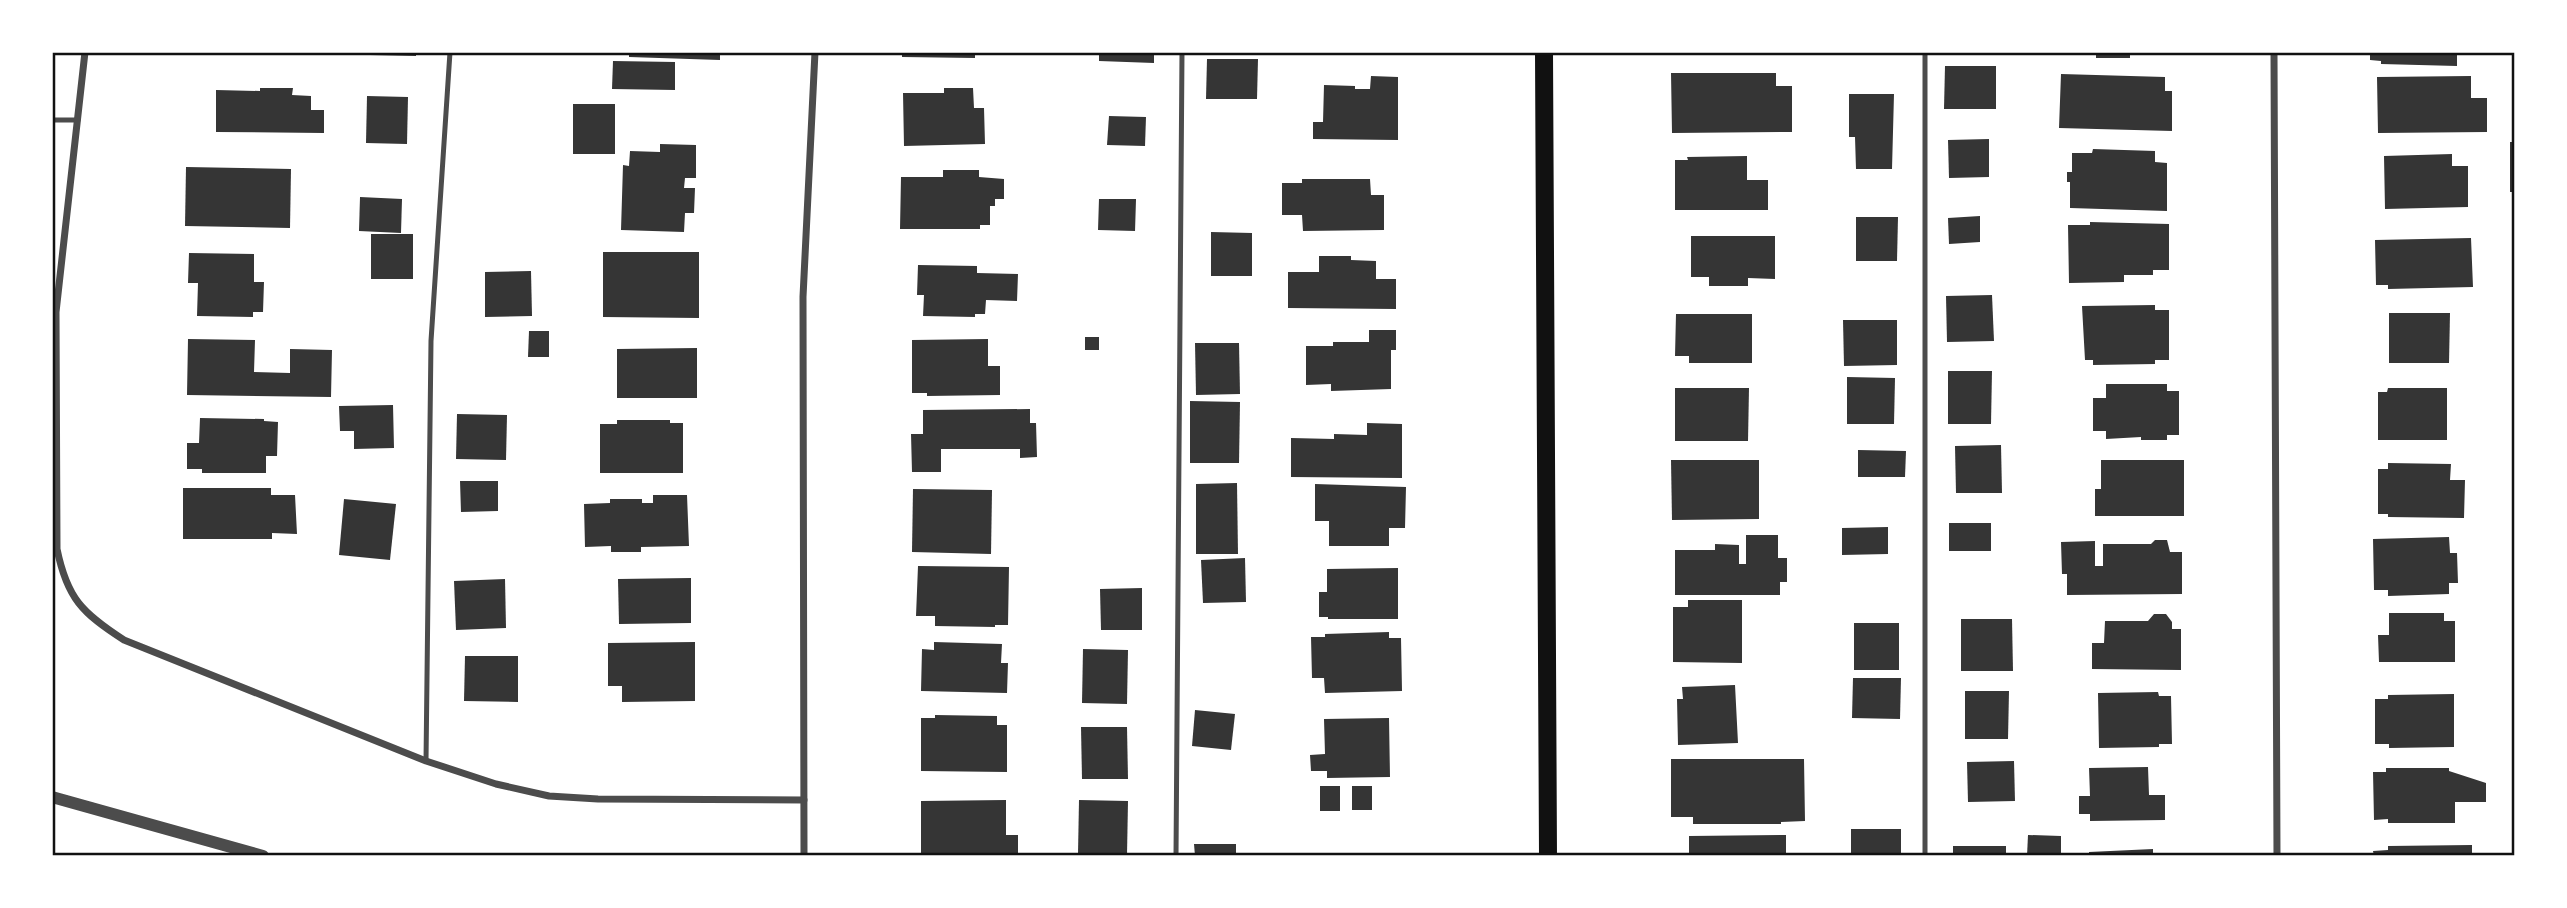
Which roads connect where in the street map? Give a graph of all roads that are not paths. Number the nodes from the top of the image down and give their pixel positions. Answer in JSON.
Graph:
{"nodes":[{"id":1,"x":85,"y":52,"type":"edge"},
{"id":2,"x":450,"y":52,"type":"edge"},
{"id":3,"x":815,"y":52,"type":"edge"},
{"id":4,"x":1182,"y":52,"type":"edge"},
{"id":5,"x":1544,"y":52,"type":"edge"},
{"id":6,"x":1925,"y":52,"type":"edge"},
{"id":7,"x":2274,"y":52,"type":"edge"},
{"id":8,"x":52,"y":120,"type":"edge"},
{"id":9,"x":78,"y":120,"type":"junction"},
{"id":10,"x":426,"y":761,"type":"junction"},
{"id":11,"x":52,"y":797,"type":"edge"},
{"id":12,"x":804,"y":800,"type":"junction"},
{"id":13,"x":263,"y":856,"type":"edge"},
{"id":14,"x":804,"y":856,"type":"edge"},
{"id":15,"x":1176,"y":856,"type":"edge"},
{"id":16,"x":1548,"y":856,"type":"edge"},
{"id":17,"x":1925,"y":856,"type":"edge"},
{"id":18,"x":2277,"y":856,"type":"edge"}],
"edges":[{"from":1,"to":9,"type":"street"},
{"from":2,"to":10,"type":"lane"},
{"from":3,"to":12,"type":"street"},
{"from":4,"to":15,"type":"lane"},
{"from":5,"to":16,"type":"main road"},
{"from":6,"to":17,"type":"lane"},
{"from":7,"to":18,"type":"street"},
{"from":8,"to":9,"type":"lane"},
{"from":9,"to":10,"type":"street"},
{"from":10,"to":12,"type":"street"},
{"from":11,"to":13,"type":"street"},
{"from":12,"to":14,"type":"street"}]}
